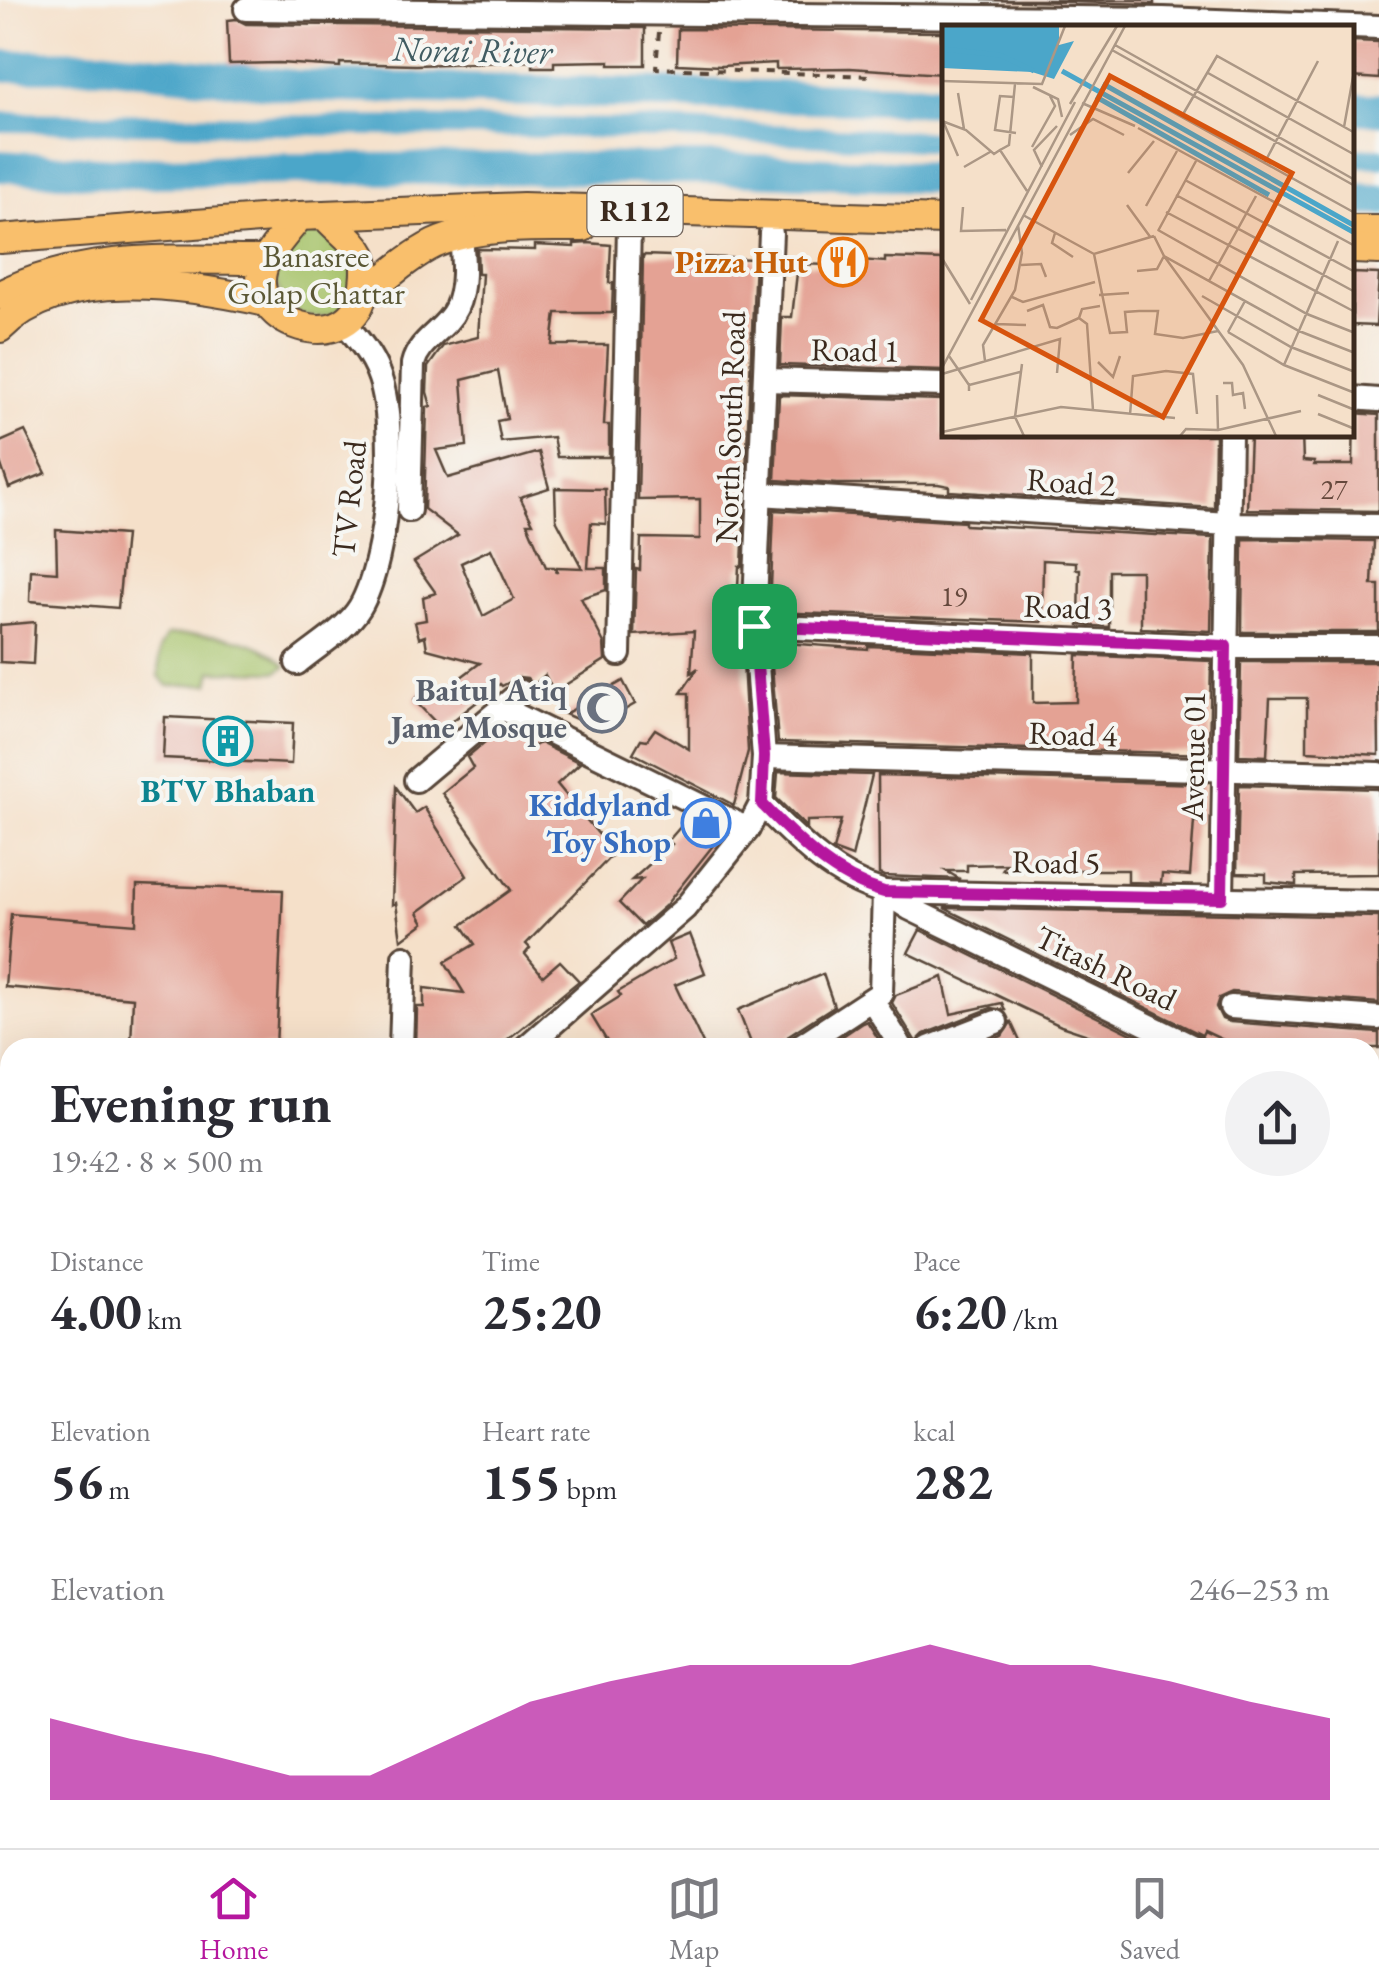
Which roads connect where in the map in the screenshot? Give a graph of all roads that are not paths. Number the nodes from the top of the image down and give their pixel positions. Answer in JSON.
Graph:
{"nodes":[{"id":1,"x":546,"y":5,"type":"edge"},
{"id":2,"x":246,"y":9,"type":"dead end"},
{"id":3,"x":1180,"y":10,"type":"edge"},
{"id":4,"x":1379,"y":27,"type":"edge"},
{"id":5,"x":312,"y":216,"type":"junction"},
{"id":6,"x":942,"y":220,"type":"edge"},
{"id":7,"x":629,"y":227,"type":"junction"},
{"id":8,"x":771,"y":233,"type":"junction"},
{"id":9,"x":462,"y":236,"type":"junction"},
{"id":10,"x":942,"y":238,"type":"edge"},
{"id":11,"x":0,"y":239,"type":"edge"},
{"id":12,"x":266,"y":260,"type":"junction"},
{"id":13,"x":0,"y":296,"type":"edge"},
{"id":14,"x":364,"y":296,"type":"junction"},
{"id":15,"x":266,"y":302,"type":"junction"},
{"id":16,"x":344,"y":322,"type":"junction"},
{"id":17,"x":0,"y":328,"type":"edge"},
{"id":18,"x":765,"y":380,"type":"junction"},
{"id":19,"x":942,"y":385,"type":"edge"},
{"id":20,"x":1354,"y":398,"type":"edge"},
{"id":21,"x":1379,"y":400,"type":"edge"},
{"id":22,"x":1230,"y":438,"type":"edge"},
{"id":23,"x":760,"y":494,"type":"junction"},
{"id":24,"x":409,"y":510,"type":"dead end"},
{"id":25,"x":1228,"y":524,"type":"junction"},
{"id":26,"x":1379,"y":526,"type":"edge"},
{"id":27,"x":754,"y":626,"type":"junction"},
{"id":28,"x":1226,"y":646,"type":"junction"},
{"id":29,"x":1379,"y":647,"type":"edge"},
{"id":30,"x":619,"y":654,"type":"dead end"},
{"id":31,"x":297,"y":662,"type":"dead end"},
{"id":32,"x":521,"y":692,"type":"dead end"},
{"id":33,"x":502,"y":708,"type":"junction"},
{"id":34,"x":764,"y":756,"type":"junction"},
{"id":35,"x":1226,"y":771,"type":"junction"},
{"id":36,"x":1379,"y":774,"type":"edge"},
{"id":37,"x":416,"y":780,"type":"dead end"},
{"id":38,"x":762,"y":804,"type":"junction"},
{"id":39,"x":748,"y":830,"type":"junction"},
{"id":40,"x":884,"y":892,"type":"junction"},
{"id":41,"x":1222,"y":898,"type":"junction"},
{"id":42,"x":1379,"y":902,"type":"edge"},
{"id":43,"x":404,"y":957,"type":"dead end"},
{"id":44,"x":872,"y":1000,"type":"junction"},
{"id":45,"x":1230,"y":1007,"type":"dead end"},
{"id":46,"x":1379,"y":1018,"type":"edge"},
{"id":47,"x":996,"y":1022,"type":"dead end"},
{"id":48,"x":401,"y":1038,"type":"edge"},
{"id":49,"x":536,"y":1038,"type":"edge"},
{"id":50,"x":813,"y":1038,"type":"edge"},
{"id":51,"x":896,"y":1038,"type":"edge"},
{"id":52,"x":955,"y":1038,"type":"edge"},
{"id":53,"x":1174,"y":1038,"type":"edge"}],
"edges":[{"from":1,"to":2,"type":"street"},
{"from":1,"to":3,"type":"street"},
{"from":3,"to":4,"type":"street"},
{"from":5,"to":6,"type":"main road","number":"R112"},
{"from":5,"to":11,"type":"main road","number":"R112"},
{"from":5,"to":12,"type":"main road"},
{"from":5,"to":14,"type":"main road"},
{"from":7,"to":8,"type":"main road","number":"R112"},
{"from":7,"to":9,"type":"main road","number":"R112"},
{"from":7,"to":30,"type":"street"},
{"from":8,"to":10,"type":"main road","number":"R112"},
{"from":8,"to":18,"type":"street","name":"North South Road"},
{"from":9,"to":14,"type":"main road"},
{"from":9,"to":24,"type":"street"},
{"from":12,"to":13,"type":"main road"},
{"from":12,"to":15,"type":"main road"},
{"from":14,"to":16,"type":"main road"},
{"from":15,"to":16,"type":"main road"},
{"from":15,"to":17,"type":"main road"},
{"from":16,"to":31,"type":"street","name":"TV Road"},
{"from":18,"to":19,"type":"street","name":"Road 1"},
{"from":18,"to":23,"type":"street","name":"North South Road"},
{"from":20,"to":21,"type":"street"},
{"from":22,"to":25,"type":"street","name":"Avenue 01"},
{"from":23,"to":25,"type":"street","name":"Road 2"},
{"from":23,"to":27,"type":"street","name":"North South Road"},
{"from":25,"to":26,"type":"street","name":"Road 2"},
{"from":25,"to":28,"type":"street","name":"Avenue 01"},
{"from":27,"to":28,"type":"street","name":"Road 3"},
{"from":27,"to":34,"type":"street","name":"North South Road"},
{"from":28,"to":29,"type":"street","name":"Road 3"},
{"from":28,"to":35,"type":"street","name":"Avenue 01"},
{"from":32,"to":33,"type":"street"},
{"from":33,"to":37,"type":"street"},
{"from":33,"to":39,"type":"street"},
{"from":34,"to":35,"type":"street","name":"Road 4"},
{"from":34,"to":38,"type":"street","name":"North South Road"},
{"from":35,"to":36,"type":"street","name":"Road 4"},
{"from":35,"to":41,"type":"street","name":"Avenue 01"},
{"from":38,"to":39,"type":"street"},
{"from":38,"to":40,"type":"street","name":"Road 5"},
{"from":39,"to":49,"type":"street"},
{"from":40,"to":41,"type":"street","name":"Road 5"},
{"from":40,"to":44,"type":"street"},
{"from":40,"to":53,"type":"street","name":"Titash Road"},
{"from":41,"to":42,"type":"street","name":"Road 5"},
{"from":43,"to":48,"type":"street"},
{"from":44,"to":50,"type":"street"},
{"from":44,"to":51,"type":"street"},
{"from":45,"to":46,"type":"street"},
{"from":47,"to":52,"type":"street"}]}
